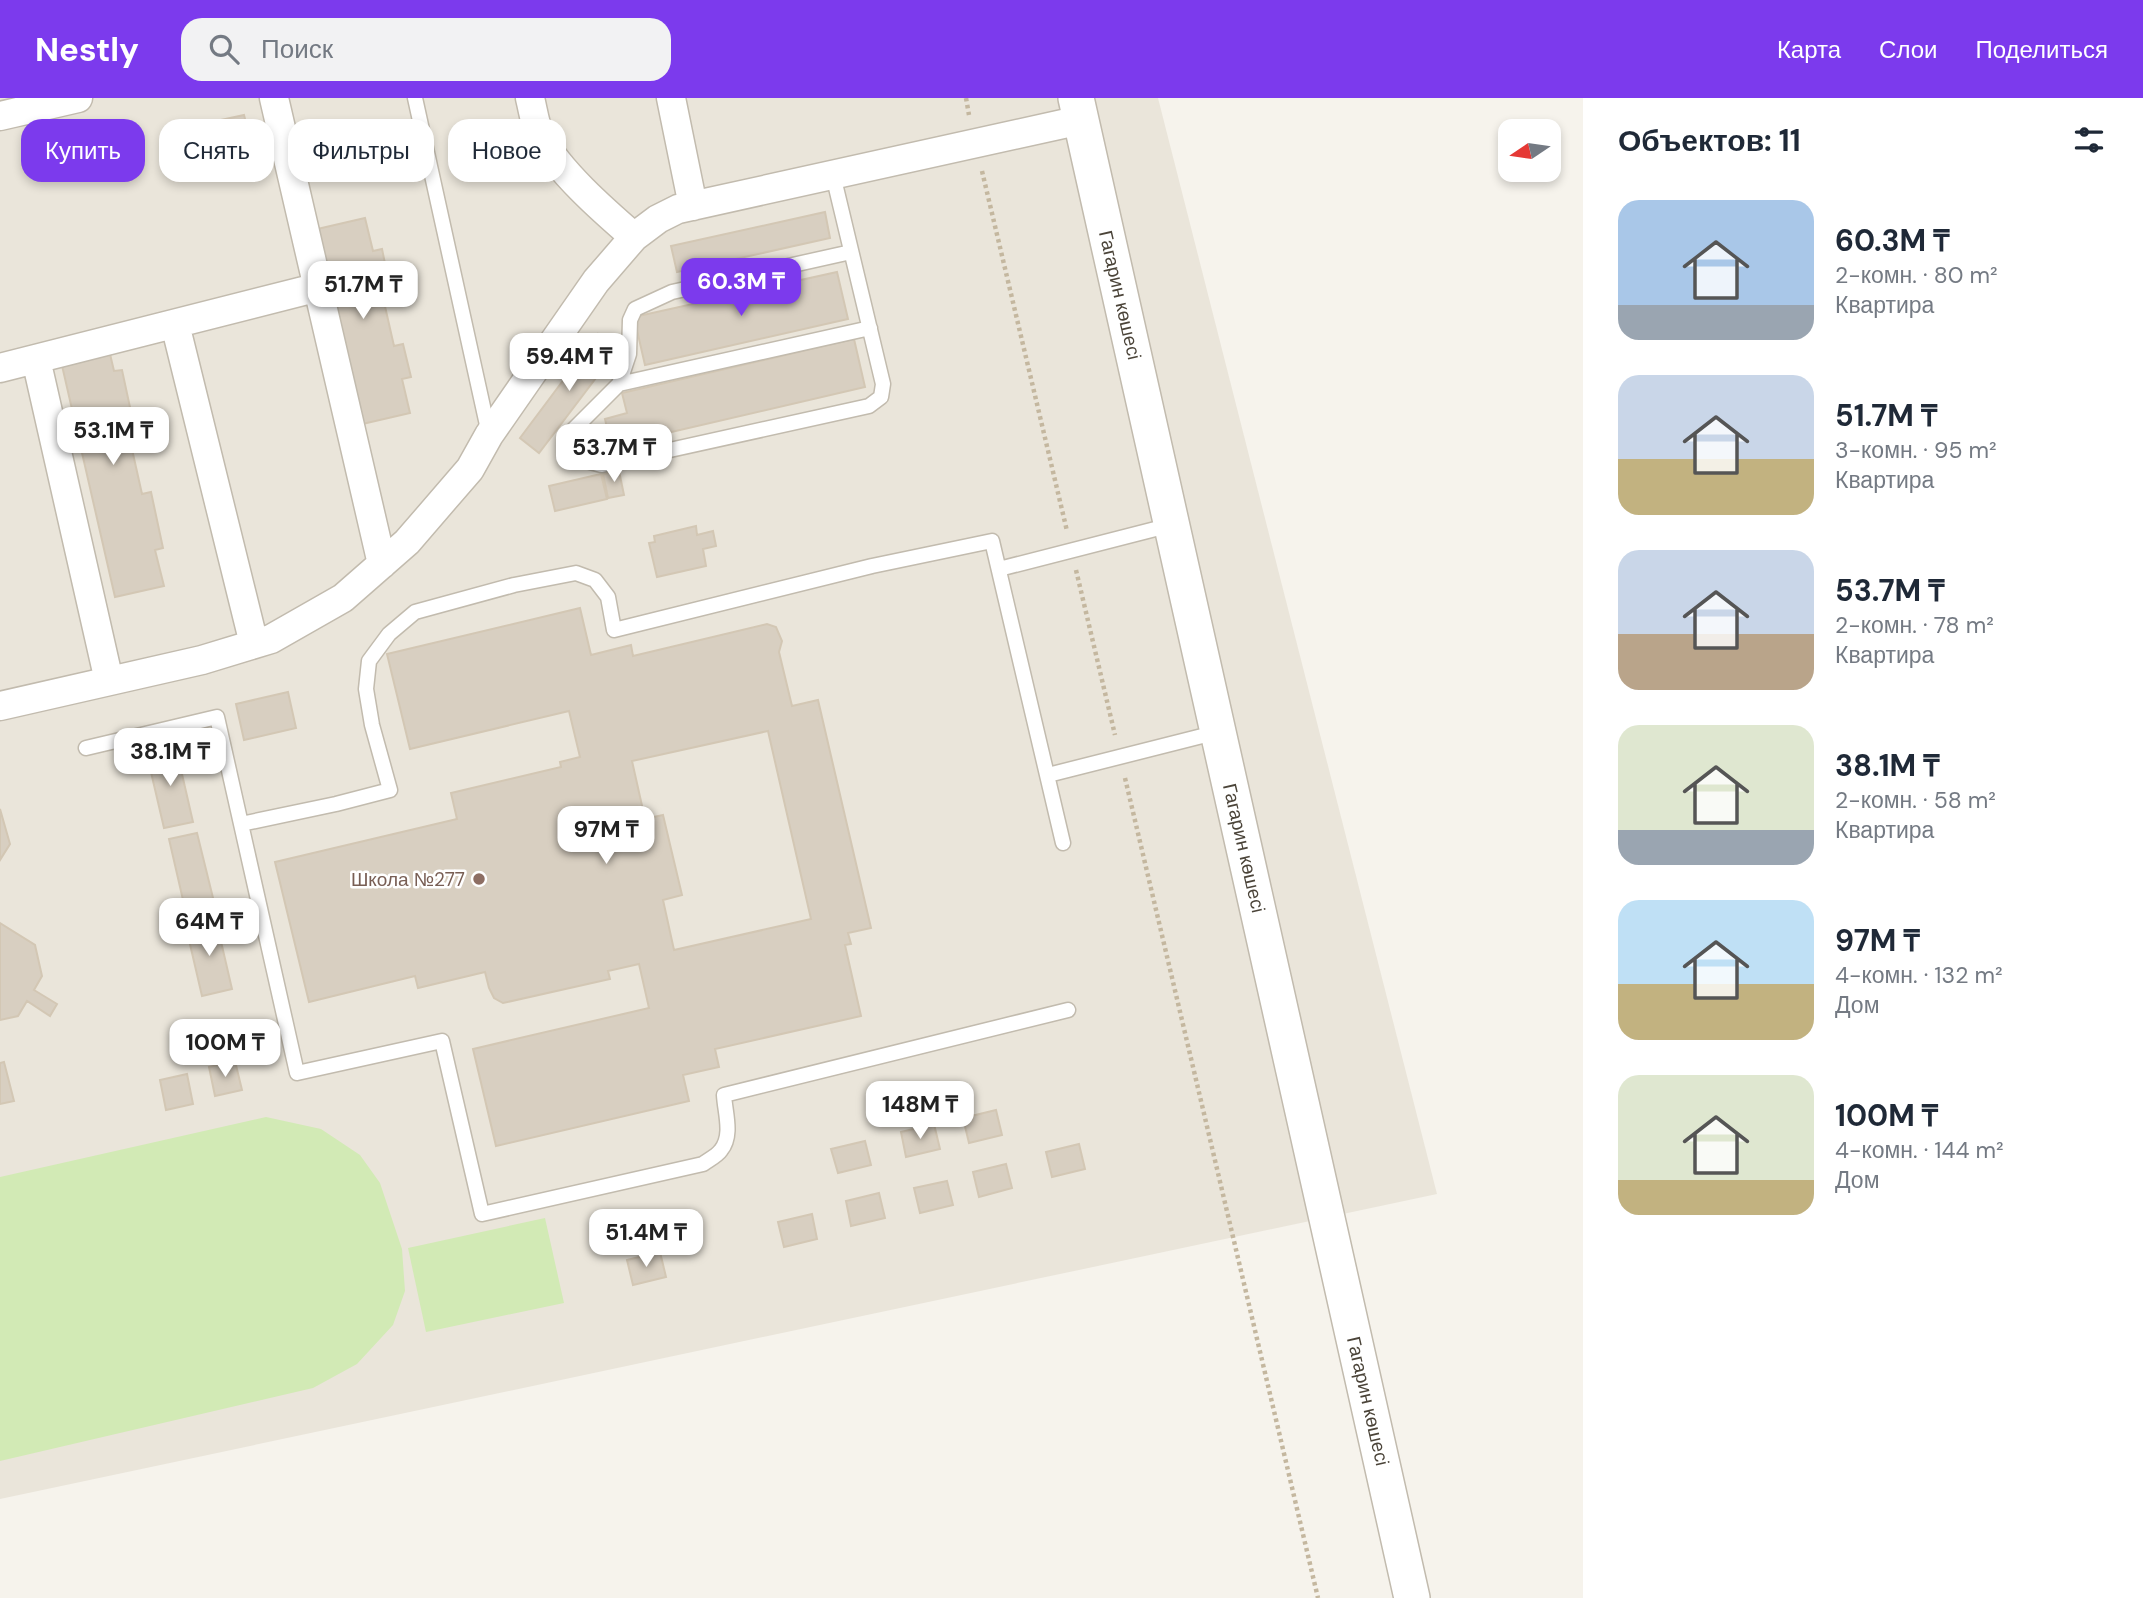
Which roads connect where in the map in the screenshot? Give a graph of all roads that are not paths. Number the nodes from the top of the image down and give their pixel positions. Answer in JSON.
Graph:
{"nodes":[{"id":1,"x":78,"y":98,"type":"edge"},
{"id":2,"x":274,"y":98,"type":"edge"},
{"id":3,"x":415,"y":98,"type":"edge"},
{"id":4,"x":530,"y":98,"type":"edge"},
{"id":5,"x":671,"y":98,"type":"edge"},
{"id":6,"x":1078,"y":109,"type":"edge"},
{"id":7,"x":0,"y":116,"type":"edge"},
{"id":8,"x":833,"y":175,"type":"junction"},
{"id":9,"x":693,"y":206,"type":"junction"},
{"id":10,"x":634,"y":237,"type":"junction"},
{"id":11,"x":851,"y":252,"type":"junction"},
{"id":12,"x":318,"y":287,"type":"junction"},
{"id":13,"x":175,"y":324,"type":"junction"},
{"id":14,"x":870,"y":328,"type":"junction"},
{"id":15,"x":36,"y":359,"type":"junction"},
{"id":16,"x":0,"y":368,"type":"edge"},
{"id":17,"x":619,"y":384,"type":"junction"},
{"id":18,"x":489,"y":435,"type":"junction"},
{"id":19,"x":1171,"y":525,"type":"junction"},
{"id":20,"x":382,"y":564,"type":"junction"},
{"id":21,"x":999,"y":569,"type":"junction"},
{"id":22,"x":254,"y":645,"type":"junction"},
{"id":23,"x":109,"y":681,"type":"junction"},
{"id":24,"x":0,"y":706,"type":"edge"},
{"id":25,"x":1218,"y":732,"type":"junction"},
{"id":26,"x":86,"y":748,"type":"dead end"},
{"id":27,"x":1048,"y":775,"type":"junction"},
{"id":28,"x":241,"y":824,"type":"junction"},
{"id":29,"x":1063,"y":843,"type":"dead end"},
{"id":30,"x":1068,"y":1010,"type":"dead end"},
{"id":31,"x":1412,"y":1598,"type":"edge"}],
"edges":[{"from":1,"to":7,"type":"street"},
{"from":2,"to":12,"type":"street"},
{"from":3,"to":18,"type":"lane"},
{"from":4,"to":10,"type":"street"},
{"from":5,"to":9,"type":"street"},
{"from":6,"to":8,"type":"street"},
{"from":6,"to":19,"type":"street","name":"Гагарин көшесі"},
{"from":8,"to":9,"type":"street"},
{"from":8,"to":11,"type":"lane"},
{"from":9,"to":10,"type":"street"},
{"from":10,"to":18,"type":"street"},
{"from":11,"to":14,"type":"lane"},
{"from":11,"to":17,"type":"lane"},
{"from":12,"to":13,"type":"street"},
{"from":12,"to":20,"type":"street"},
{"from":13,"to":15,"type":"street"},
{"from":13,"to":22,"type":"street"},
{"from":14,"to":17,"type":"lane"},
{"from":14,"to":17,"type":"lane"},
{"from":15,"to":16,"type":"street"},
{"from":15,"to":23,"type":"street"},
{"from":18,"to":20,"type":"street"},
{"from":19,"to":21,"type":"lane"},
{"from":19,"to":25,"type":"street","name":"Гагарин көшесі"},
{"from":20,"to":22,"type":"street"},
{"from":21,"to":27,"type":"lane"},
{"from":21,"to":28,"type":"lane"},
{"from":22,"to":23,"type":"street"},
{"from":23,"to":24,"type":"street"},
{"from":25,"to":27,"type":"lane"},
{"from":25,"to":31,"type":"street","name":"Гагарин көшесі"},
{"from":26,"to":28,"type":"lane"},
{"from":27,"to":29,"type":"lane"},
{"from":28,"to":30,"type":"lane"}]}
